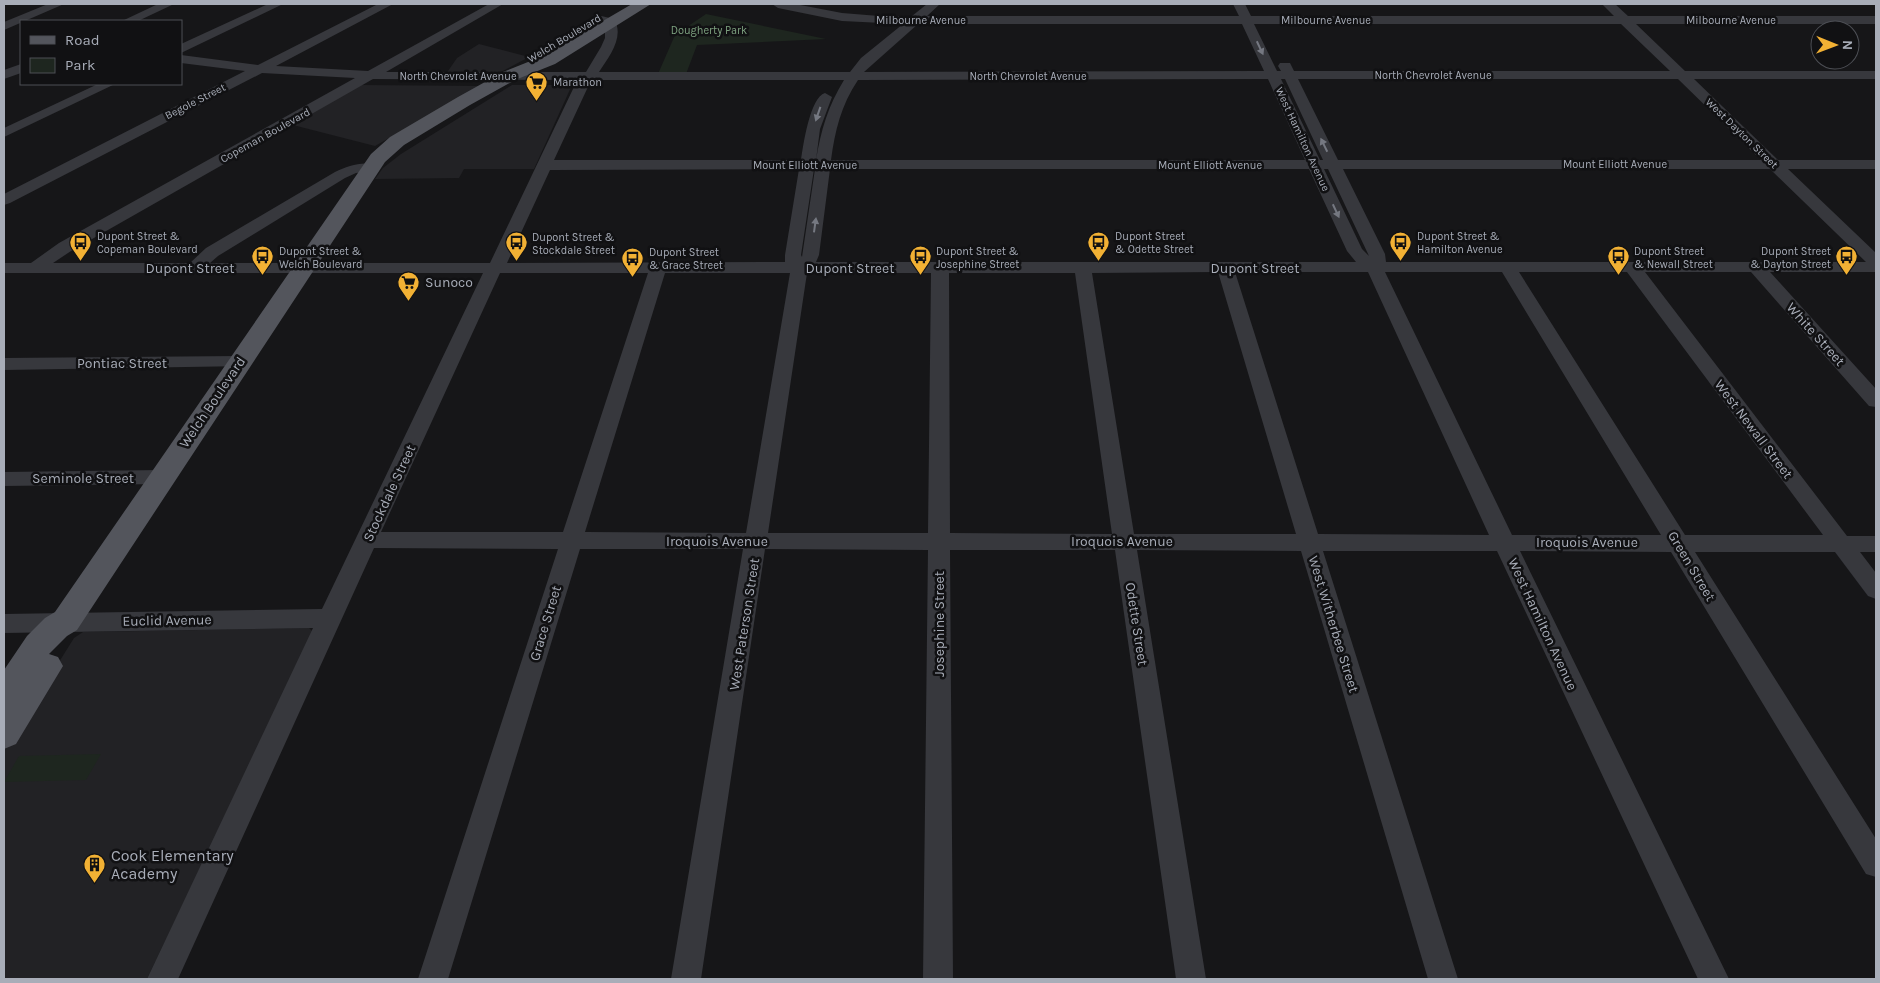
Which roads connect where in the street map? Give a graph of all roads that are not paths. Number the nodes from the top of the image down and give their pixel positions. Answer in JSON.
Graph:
{"nodes":[{"id":1,"x":58,"y":4,"type":"edge"},
{"id":2,"x":168,"y":4,"type":"edge"},
{"id":3,"x":278,"y":4,"type":"edge"},
{"id":4,"x":387,"y":4,"type":"edge"},
{"id":5,"x":497,"y":4,"type":"edge"},
{"id":6,"x":622,"y":4,"type":"edge"},
{"id":7,"x":643,"y":4,"type":"edge"},
{"id":8,"x":778,"y":4,"type":"edge"},
{"id":9,"x":922,"y":4,"type":"edge"},
{"id":10,"x":934,"y":4,"type":"edge"},
{"id":11,"x":1239,"y":4,"type":"edge"},
{"id":12,"x":1254,"y":4,"type":"edge"},
{"id":13,"x":1608,"y":4,"type":"edge"},
{"id":14,"x":1853,"y":9,"type":"dead end"},
{"id":15,"x":17,"y":19,"type":"edge"},
{"id":16,"x":130,"y":20,"type":"edge"},
{"id":17,"x":908,"y":20,"type":"junction"},
{"id":18,"x":1247,"y":20,"type":"junction"},
{"id":19,"x":1262,"y":20,"type":"junction"},
{"id":20,"x":1624,"y":20,"type":"junction"},
{"id":21,"x":604,"y":21,"type":"junction"},
{"id":22,"x":1874,"y":22,"type":"edge"},
{"id":23,"x":1270,"y":34,"type":"dead end"},
{"id":24,"x":182,"y":49,"type":"edge"},
{"id":25,"x":1278,"y":51,"type":"dead end"},
{"id":26,"x":182,"y":59,"type":"edge"},
{"id":27,"x":182,"y":66,"type":"edge"},
{"id":28,"x":20,"y":68,"type":"edge"},
{"id":29,"x":253,"y":72,"type":"junction"},
{"id":30,"x":4,"y":75,"type":"edge"},
{"id":31,"x":1876,"y":75,"type":"edge"},
{"id":32,"x":363,"y":79,"type":"junction"},
{"id":33,"x":843,"y":79,"type":"junction"},
{"id":34,"x":1275,"y":79,"type":"junction"},
{"id":35,"x":1292,"y":79,"type":"junction"},
{"id":36,"x":1686,"y":79,"type":"junction"},
{"id":37,"x":1786,"y":79,"type":"junction"},
{"id":38,"x":503,"y":80,"type":"junction"},
{"id":39,"x":588,"y":80,"type":"junction"},
{"id":40,"x":1876,"y":83,"type":"edge"},
{"id":41,"x":106,"y":85,"type":"edge"},
{"id":42,"x":4,"y":133,"type":"edge"},
{"id":43,"x":1774,"y":164,"type":"junction"},
{"id":44,"x":1876,"y":164,"type":"edge"},
{"id":45,"x":544,"y":165,"type":"junction"},
{"id":46,"x":807,"y":165,"type":"junction"},
{"id":47,"x":824,"y":165,"type":"junction"},
{"id":48,"x":1315,"y":165,"type":"junction"},
{"id":49,"x":1334,"y":165,"type":"junction"},
{"id":50,"x":365,"y":176,"type":"junction"},
{"id":51,"x":4,"y":200,"type":"edge"},
{"id":52,"x":1876,"y":262,"type":"edge"},
{"id":53,"x":1507,"y":267,"type":"junction"},
{"id":54,"x":1632,"y":267,"type":"junction"},
{"id":55,"x":1756,"y":267,"type":"junction"},
{"id":56,"x":1876,"y":267,"type":"edge"},
{"id":57,"x":4,"y":268,"type":"edge"},
{"id":58,"x":35,"y":268,"type":"junction"},
{"id":59,"x":194,"y":268,"type":"junction"},
{"id":60,"x":303,"y":268,"type":"junction"},
{"id":61,"x":495,"y":268,"type":"junction"},
{"id":62,"x":658,"y":268,"type":"junction"},
{"id":63,"x":799,"y":268,"type":"junction"},
{"id":64,"x":940,"y":268,"type":"junction"},
{"id":65,"x":1083,"y":268,"type":"junction"},
{"id":66,"x":1225,"y":268,"type":"junction"},
{"id":67,"x":1374,"y":268,"type":"junction"},
{"id":68,"x":240,"y":362,"type":"junction"},
{"id":69,"x":4,"y":364,"type":"edge"},
{"id":70,"x":1876,"y":401,"type":"edge"},
{"id":71,"x":161,"y":477,"type":"junction"},
{"id":72,"x":4,"y":479,"type":"edge"},
{"id":73,"x":367,"y":540,"type":"junction"},
{"id":74,"x":572,"y":540,"type":"junction"},
{"id":75,"x":756,"y":541,"type":"junction"},
{"id":76,"x":940,"y":541,"type":"junction"},
{"id":77,"x":1124,"y":541,"type":"junction"},
{"id":78,"x":1309,"y":542,"type":"junction"},
{"id":79,"x":1504,"y":542,"type":"junction"},
{"id":80,"x":1677,"y":542,"type":"junction"},
{"id":81,"x":1840,"y":544,"type":"junction"},
{"id":82,"x":1876,"y":544,"type":"edge"},
{"id":83,"x":1876,"y":590,"type":"edge"},
{"id":84,"x":331,"y":618,"type":"junction"},
{"id":85,"x":66,"y":621,"type":"junction"},
{"id":86,"x":4,"y":623,"type":"edge"},
{"id":87,"x":4,"y":698,"type":"edge"},
{"id":88,"x":4,"y":734,"type":"edge"},
{"id":89,"x":1876,"y":864,"type":"edge"},
{"id":90,"x":162,"y":979,"type":"edge"},
{"id":91,"x":433,"y":979,"type":"edge"},
{"id":92,"x":686,"y":979,"type":"edge"},
{"id":93,"x":938,"y":979,"type":"edge"},
{"id":94,"x":1191,"y":979,"type":"edge"},
{"id":95,"x":1443,"y":979,"type":"edge"},
{"id":96,"x":1714,"y":979,"type":"edge"}],
"edges":[{"from":1,"to":15,"type":"street"},
{"from":2,"to":16,"type":"street"},
{"from":3,"to":24,"type":"street"},
{"from":4,"to":29,"type":"street","name":"Begole Street"},
{"from":5,"to":32,"type":"street","name":"Copeman Boulevard"},
{"from":6,"to":21,"type":"main road","name":"Welch Boulevard"},
{"from":7,"to":21,"type":"main road","name":"Welch Boulevard"},
{"from":8,"to":17,"type":"street","name":"Milbourne Avenue"},
{"from":9,"to":17,"type":"street","name":"West Paterson Street"},
{"from":10,"to":17,"type":"street","name":"West Paterson Street"},
{"from":11,"to":18,"type":"street","name":"West Hamilton Avenue"},
{"from":12,"to":19,"type":"street"},
{"from":13,"to":20,"type":"street","name":"West Dayton Street"},
{"from":14,"to":22,"type":"street"},
{"from":17,"to":18,"type":"street","name":"Milbourne Avenue"},
{"from":17,"to":33,"type":"street","name":"West Paterson Street"},
{"from":18,"to":19,"type":"street","name":"Milbourne Avenue"},
{"from":18,"to":34,"type":"street","name":"West Hamilton Avenue","one_way":true},
{"from":19,"to":20,"type":"street","name":"Milbourne Avenue"},
{"from":19,"to":23,"type":"street"},
{"from":20,"to":22,"type":"street","name":"Milbourne Avenue"},
{"from":20,"to":36,"type":"street","name":"West Dayton Street"},
{"from":21,"to":38,"type":"main road","name":"Welch Boulevard"},
{"from":21,"to":39,"type":"street","name":"Stockdale Street"},
{"from":25,"to":35,"type":"street","name":"West Hamilton Avenue"},
{"from":26,"to":29,"type":"street","name":"North Chevrolet Avenue"},
{"from":27,"to":29,"type":"street","name":"North Chevrolet Avenue"},
{"from":28,"to":30,"type":"street"},
{"from":29,"to":32,"type":"street","name":"North Chevrolet Avenue"},
{"from":29,"to":51,"type":"street","name":"Begole Street"},
{"from":31,"to":37,"type":"street","name":"North Chevrolet Avenue"},
{"from":32,"to":38,"type":"street","name":"North Chevrolet Avenue"},
{"from":32,"to":58,"type":"street","name":"Copeman Boulevard"},
{"from":33,"to":34,"type":"street","name":"North Chevrolet Avenue"},
{"from":33,"to":39,"type":"street","name":"North Chevrolet Avenue"},
{"from":33,"to":46,"type":"street","name":"West Paterson Street","one_way":true},
{"from":33,"to":47,"type":"street","name":"West Paterson Street"},
{"from":34,"to":35,"type":"street","name":"North Chevrolet Avenue"},
{"from":34,"to":48,"type":"street","name":"West Hamilton Avenue"},
{"from":35,"to":36,"type":"street","name":"North Chevrolet Avenue"},
{"from":49,"to":35,"type":"street","name":"West Hamilton Avenue","one_way":true},
{"from":36,"to":37,"type":"street","name":"North Chevrolet Avenue"},
{"from":36,"to":43,"type":"street","name":"West Dayton Street"},
{"from":37,"to":40,"type":"street","name":"North Chevrolet Avenue"},
{"from":38,"to":39,"type":"street","name":"North Chevrolet Avenue"},
{"from":38,"to":50,"type":"main road","name":"Welch Boulevard"},
{"from":39,"to":45,"type":"street","name":"Stockdale Street"},
{"from":41,"to":42,"type":"street"},
{"from":43,"to":44,"type":"street","name":"Mount Elliott Avenue"},
{"from":43,"to":49,"type":"street","name":"Mount Elliott Avenue"},
{"from":43,"to":52,"type":"street","name":"West Dayton Street"},
{"from":45,"to":46,"type":"street","name":"Mount Elliott Avenue"},
{"from":45,"to":61,"type":"street","name":"Stockdale Street"},
{"from":46,"to":47,"type":"street","name":"Mount Elliott Avenue"},
{"from":46,"to":63,"type":"street","name":"West Paterson Street"},
{"from":47,"to":48,"type":"street","name":"Mount Elliott Avenue"},
{"from":63,"to":47,"type":"street","name":"West Paterson Street","one_way":true},
{"from":48,"to":49,"type":"street","name":"Mount Elliott Avenue"},
{"from":48,"to":67,"type":"street","name":"West Hamilton Avenue","one_way":true},
{"from":49,"to":67,"type":"street","name":"West Hamilton Avenue"},
{"from":50,"to":59,"type":"street"},
{"from":50,"to":60,"type":"main road","name":"Welch Boulevard"},
{"from":53,"to":54,"type":"street","name":"Dupont Street"},
{"from":53,"to":67,"type":"street","name":"Dupont Street"},
{"from":53,"to":80,"type":"street","name":"Green Street"},
{"from":54,"to":55,"type":"street","name":"Dupont Street"},
{"from":54,"to":81,"type":"street","name":"West Newall Street"},
{"from":55,"to":56,"type":"street","name":"Dupont Street"},
{"from":55,"to":70,"type":"street","name":"White Street"},
{"from":57,"to":58,"type":"street","name":"Dupont Street"},
{"from":58,"to":59,"type":"street","name":"Dupont Street"},
{"from":59,"to":60,"type":"street","name":"Dupont Street"},
{"from":60,"to":61,"type":"street","name":"Dupont Street"},
{"from":60,"to":68,"type":"main road","name":"Welch Boulevard"},
{"from":61,"to":62,"type":"street","name":"Dupont Street"},
{"from":61,"to":73,"type":"street","name":"Stockdale Street"},
{"from":62,"to":63,"type":"street","name":"Dupont Street"},
{"from":62,"to":74,"type":"street","name":"Grace Street"},
{"from":63,"to":64,"type":"street","name":"Dupont Street"},
{"from":63,"to":75,"type":"street","name":"West Paterson Street"},
{"from":64,"to":65,"type":"street","name":"Dupont Street"},
{"from":64,"to":76,"type":"street","name":"Josephine Street"},
{"from":65,"to":66,"type":"street","name":"Dupont Street"},
{"from":65,"to":77,"type":"street","name":"Odette Street"},
{"from":66,"to":67,"type":"street","name":"Dupont Street"},
{"from":66,"to":78,"type":"street","name":"West Witherbee Street"},
{"from":67,"to":79,"type":"street","name":"West Hamilton Avenue"},
{"from":68,"to":69,"type":"street","name":"Pontiac Street"},
{"from":68,"to":71,"type":"main road","name":"Welch Boulevard"},
{"from":71,"to":72,"type":"street","name":"Seminole Street"},
{"from":71,"to":85,"type":"main road","name":"Welch Boulevard"},
{"from":73,"to":74,"type":"street","name":"Iroquois Avenue"},
{"from":73,"to":84,"type":"street","name":"Stockdale Street"},
{"from":74,"to":75,"type":"street","name":"Iroquois Avenue"},
{"from":74,"to":91,"type":"street","name":"Grace Street"},
{"from":75,"to":76,"type":"street","name":"Iroquois Avenue"},
{"from":75,"to":92,"type":"street","name":"West Paterson Street"},
{"from":76,"to":77,"type":"street","name":"Iroquois Avenue"},
{"from":76,"to":93,"type":"street","name":"Josephine Street"},
{"from":77,"to":78,"type":"street","name":"Iroquois Avenue"},
{"from":77,"to":94,"type":"street","name":"Odette Street"},
{"from":78,"to":79,"type":"street","name":"Iroquois Avenue"},
{"from":78,"to":95,"type":"street","name":"West Witherbee Street"},
{"from":79,"to":80,"type":"street","name":"Iroquois Avenue"},
{"from":79,"to":96,"type":"street","name":"West Hamilton Avenue"},
{"from":80,"to":81,"type":"street","name":"Iroquois Avenue"},
{"from":80,"to":89,"type":"street","name":"Green Street"},
{"from":81,"to":82,"type":"street","name":"Iroquois Avenue"},
{"from":81,"to":83,"type":"street","name":"West Newall Street"},
{"from":84,"to":85,"type":"street","name":"Euclid Avenue"},
{"from":84,"to":90,"type":"street","name":"Stockdale Street"},
{"from":85,"to":86,"type":"street","name":"Euclid Avenue"},
{"from":85,"to":87,"type":"main road","name":"Welch Boulevard"},
{"from":85,"to":88,"type":"main road","name":"Welch Boulevard"}]}
